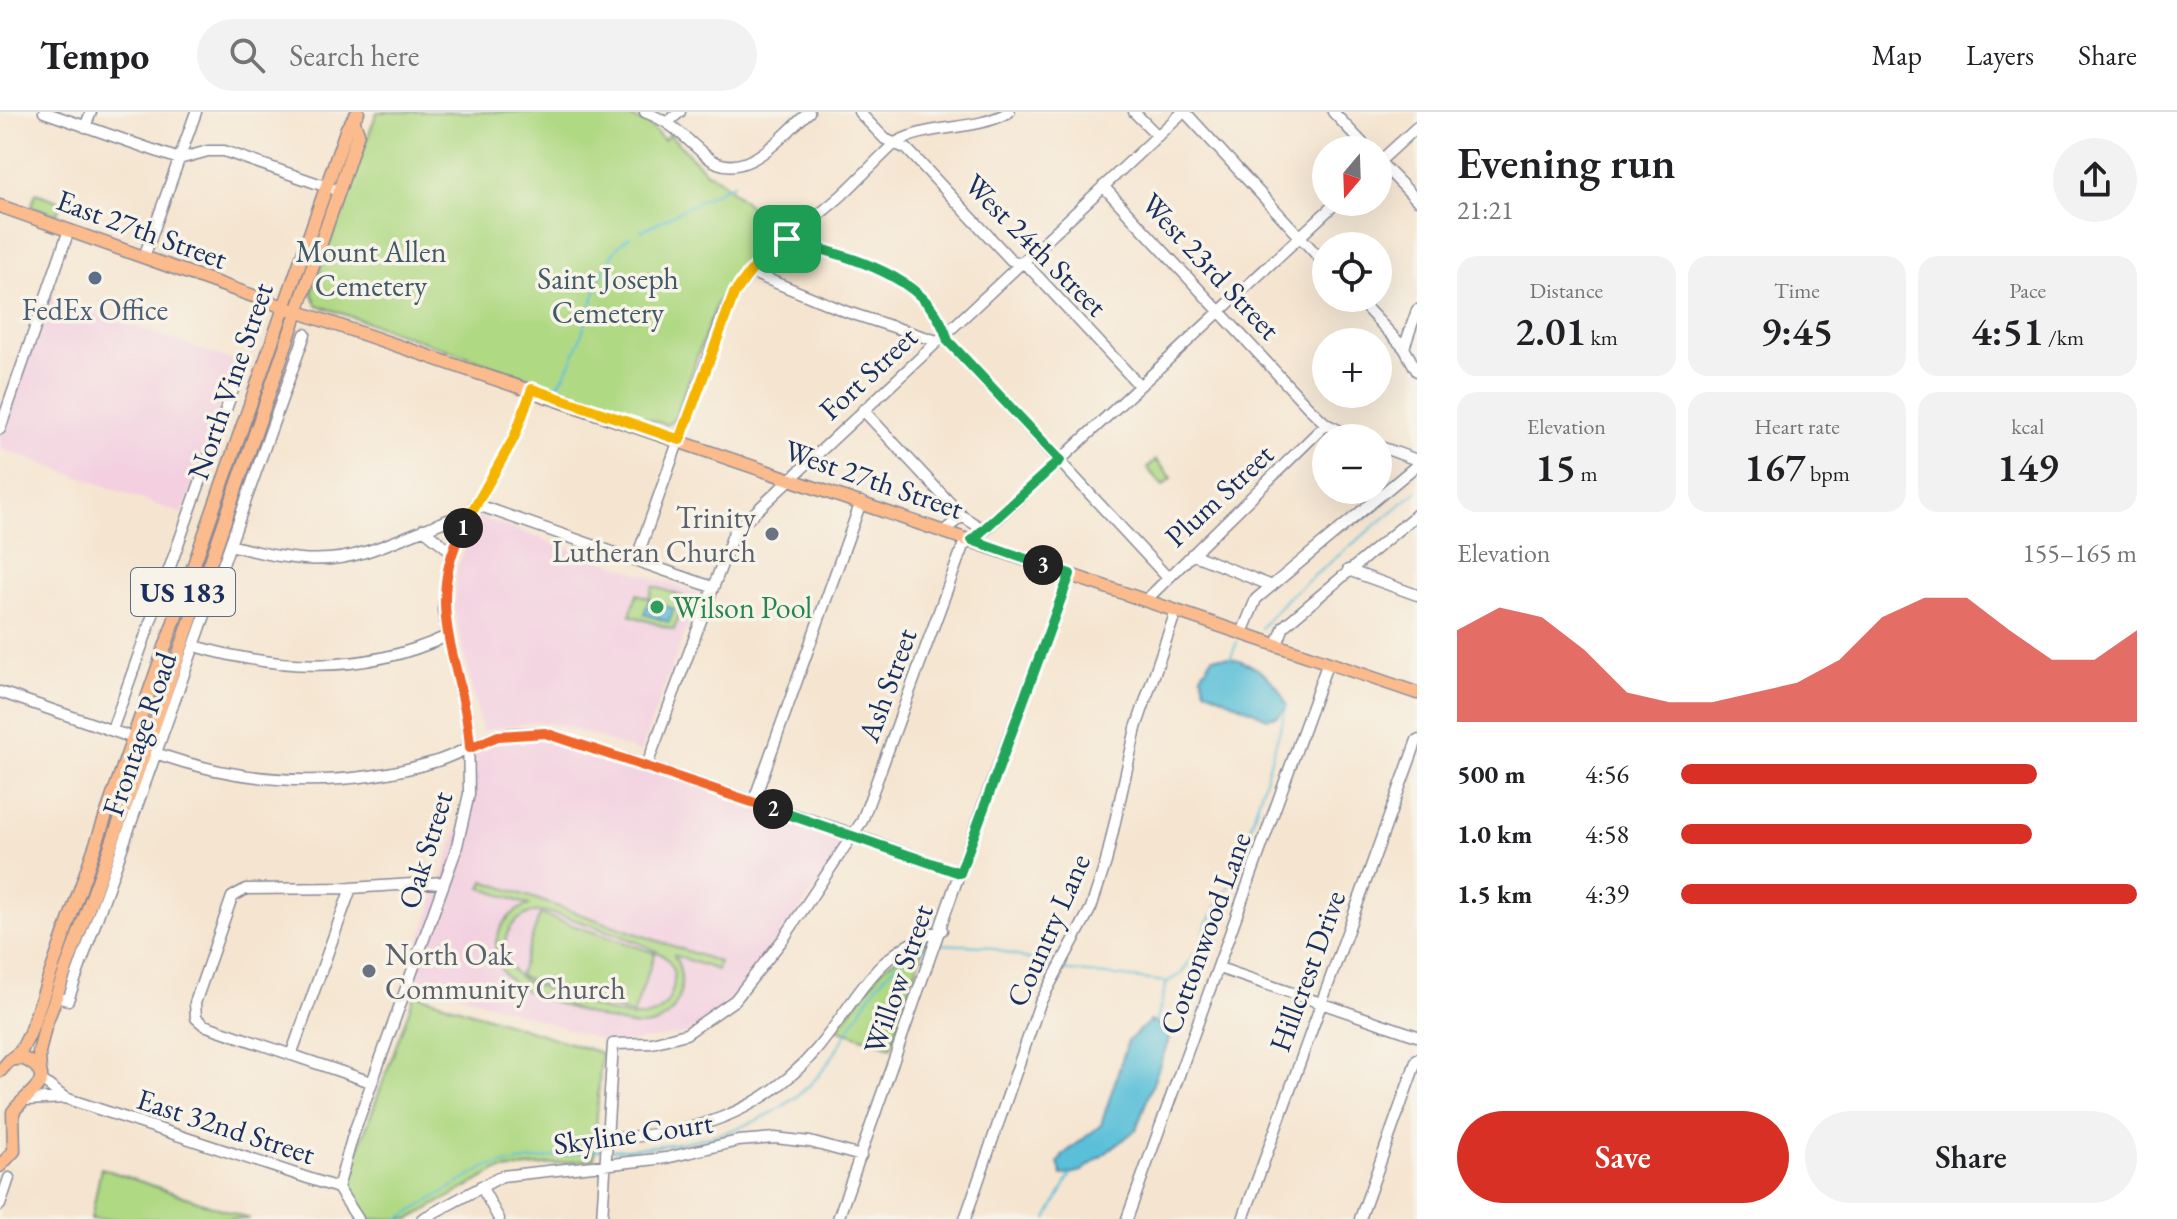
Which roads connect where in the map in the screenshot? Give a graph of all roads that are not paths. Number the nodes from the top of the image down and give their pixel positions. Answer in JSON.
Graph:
{"nodes":[{"id":1,"x":44,"y":112,"type":"edge"},
{"id":2,"x":91,"y":112,"type":"edge"},
{"id":3,"x":196,"y":112,"type":"edge"},
{"id":4,"x":645,"y":112,"type":"edge"},
{"id":5,"x":680,"y":112,"type":"edge"},
{"id":6,"x":809,"y":112,"type":"edge"},
{"id":7,"x":859,"y":112,"type":"edge"},
{"id":8,"x":1134,"y":112,"type":"edge"},
{"id":9,"x":1184,"y":112,"type":"edge"},
{"id":10,"x":1333,"y":112,"type":"edge"},
{"id":11,"x":1000,"y":114,"type":"edge"},
{"id":12,"x":356,"y":117,"type":"edge"},
{"id":13,"x":669,"y":121,"type":"junction"},
{"id":14,"x":85,"y":127,"type":"junction"},
{"id":15,"x":1417,"y":127,"type":"edge"},
{"id":16,"x":1158,"y":136,"type":"junction"},
{"id":17,"x":1356,"y":136,"type":"edge"},
{"id":18,"x":895,"y":143,"type":"junction"},
{"id":19,"x":1392,"y":149,"type":"edge"},
{"id":20,"x":179,"y":159,"type":"junction"},
{"id":21,"x":1392,"y":174,"type":"edge"},
{"id":22,"x":1103,"y":186,"type":"junction"},
{"id":23,"x":333,"y":188,"type":"junction"},
{"id":24,"x":1417,"y":200,"type":"edge"},
{"id":25,"x":0,"y":206,"type":"edge"},
{"id":26,"x":1322,"y":216,"type":"edge"},
{"id":27,"x":69,"y":230,"type":"junction"},
{"id":28,"x":1299,"y":237,"type":"junction"},
{"id":29,"x":787,"y":239,"type":"junction"},
{"id":30,"x":1312,"y":250,"type":"edge"},
{"id":31,"x":144,"y":257,"type":"junction"},
{"id":32,"x":1022,"y":262,"type":"junction"},
{"id":33,"x":750,"y":272,"type":"junction"},
{"id":34,"x":290,"y":309,"type":"junction"},
{"id":35,"x":1220,"y":309,"type":"junction"},
{"id":36,"x":1417,"y":310,"type":"edge"},
{"id":37,"x":1370,"y":312,"type":"edge"},
{"id":38,"x":945,"y":332,"type":"junction"},
{"id":39,"x":305,"y":334,"type":"dead end"},
{"id":40,"x":937,"y":341,"type":"junction"},
{"id":41,"x":1404,"y":348,"type":"junction"},
{"id":42,"x":240,"y":370,"type":"dead end"},
{"id":43,"x":1417,"y":371,"type":"edge"},
{"id":44,"x":1139,"y":385,"type":"junction"},
{"id":45,"x":532,"y":389,"type":"junction"},
{"id":46,"x":586,"y":408,"type":"joint"},
{"id":47,"x":863,"y":410,"type":"junction"},
{"id":48,"x":1326,"y":424,"type":"edge"},
{"id":49,"x":0,"y":429,"type":"edge"},
{"id":50,"x":1312,"y":438,"type":"edge"},
{"id":51,"x":680,"y":440,"type":"junction"},
{"id":52,"x":1392,"y":452,"type":"edge"},
{"id":53,"x":1060,"y":460,"type":"junction"},
{"id":54,"x":1417,"y":462,"type":"edge"},
{"id":55,"x":790,"y":478,"type":"junction"},
{"id":56,"x":861,"y":502,"type":"junction"},
{"id":57,"x":473,"y":508,"type":"junction"},
{"id":58,"x":1417,"y":514,"type":"edge"},
{"id":59,"x":962,"y":516,"type":"junction"},
{"id":60,"x":423,"y":529,"type":"junction"},
{"id":61,"x":984,"y":530,"type":"junction"},
{"id":62,"x":944,"y":531,"type":"junction"},
{"id":63,"x":972,"y":540,"type":"junction"},
{"id":64,"x":230,"y":545,"type":"junction"},
{"id":65,"x":451,"y":551,"type":"junction"},
{"id":66,"x":1192,"y":554,"type":"junction"},
{"id":67,"x":636,"y":560,"type":"junction"},
{"id":68,"x":1348,"y":570,"type":"junction"},
{"id":69,"x":1070,"y":574,"type":"junction"},
{"id":70,"x":1167,"y":577,"type":"junction"},
{"id":71,"x":1272,"y":586,"type":"junction"},
{"id":72,"x":712,"y":587,"type":"junction"},
{"id":73,"x":1417,"y":595,"type":"edge"},
{"id":74,"x":1146,"y":600,"type":"junction"},
{"id":75,"x":1176,"y":611,"type":"junction"},
{"id":76,"x":1242,"y":633,"type":"junction"},
{"id":77,"x":447,"y":636,"type":"junction"},
{"id":78,"x":1277,"y":645,"type":"junction"},
{"id":79,"x":195,"y":646,"type":"junction"},
{"id":80,"x":1328,"y":662,"type":"junction"},
{"id":81,"x":0,"y":692,"type":"edge"},
{"id":82,"x":1417,"y":693,"type":"edge"},
{"id":83,"x":112,"y":730,"type":"junction"},
{"id":84,"x":133,"y":738,"type":"junction"},
{"id":85,"x":1417,"y":740,"type":"edge"},
{"id":86,"x":148,"y":743,"type":"junction"},
{"id":87,"x":470,"y":748,"type":"junction"},
{"id":88,"x":158,"y":754,"type":"junction"},
{"id":89,"x":647,"y":765,"type":"junction"},
{"id":90,"x":753,"y":803,"type":"junction"},
{"id":91,"x":854,"y":834,"type":"junction"},
{"id":92,"x":960,"y":873,"type":"junction"},
{"id":93,"x":444,"y":882,"type":"junction"},
{"id":94,"x":351,"y":888,"type":"junction"},
{"id":95,"x":941,"y":933,"type":"junction"},
{"id":96,"x":1219,"y":968,"type":"junction"},
{"id":97,"x":55,"y":997,"type":"junction"},
{"id":98,"x":1320,"y":1003,"type":"junction"},
{"id":99,"x":1417,"y":1036,"type":"edge"},
{"id":100,"x":291,"y":1055,"type":"junction"},
{"id":101,"x":1417,"y":1059,"type":"edge"},
{"id":102,"x":10,"y":1060,"type":"junction"},
{"id":103,"x":0,"y":1071,"type":"edge"},
{"id":104,"x":40,"y":1076,"type":"junction"},
{"id":105,"x":371,"y":1082,"type":"junction"},
{"id":106,"x":65,"y":1098,"type":"junction"},
{"id":107,"x":26,"y":1100,"type":"junction"},
{"id":108,"x":606,"y":1138,"type":"junction"},
{"id":109,"x":861,"y":1156,"type":"junction"},
{"id":110,"x":605,"y":1164,"type":"junction"},
{"id":111,"x":0,"y":1166,"type":"edge"},
{"id":112,"x":9,"y":1178,"type":"dead end"},
{"id":113,"x":481,"y":1186,"type":"junction"},
{"id":114,"x":338,"y":1188,"type":"junction"},
{"id":115,"x":0,"y":1205,"type":"edge"},
{"id":116,"x":358,"y":1219,"type":"edge"},
{"id":117,"x":422,"y":1219,"type":"edge"},
{"id":118,"x":499,"y":1219,"type":"edge"},
{"id":119,"x":602,"y":1219,"type":"edge"},
{"id":120,"x":838,"y":1219,"type":"edge"},
{"id":121,"x":965,"y":1219,"type":"edge"},
{"id":122,"x":1127,"y":1219,"type":"edge"},
{"id":123,"x":1243,"y":1219,"type":"edge"},
{"id":124,"x":1360,"y":1219,"type":"edge"}],
"edges":[{"from":1,"to":14,"type":"street"},
{"from":2,"to":14,"type":"street"},
{"from":3,"to":20,"type":"street"},
{"from":4,"to":13,"type":"street"},
{"from":5,"to":13,"type":"street"},
{"from":6,"to":13,"type":"street"},
{"from":7,"to":18,"type":"street","name":"West 24th Street"},
{"from":8,"to":16,"type":"street"},
{"from":9,"to":16,"type":"street","name":"Fort Street"},
{"from":9,"to":28,"type":"street"},
{"from":10,"to":17,"type":"street"},
{"from":11,"to":18,"type":"street"},
{"from":12,"to":23,"type":"main road","name":"North Vine Street","number":"US 183"},
{"from":14,"to":20,"type":"street"},
{"from":15,"to":19,"type":"street"},
{"from":16,"to":22,"type":"street","name":"Fort Street"},
{"from":18,"to":29,"type":"street"},
{"from":18,"to":32,"type":"street","name":"West 24th Street"},
{"from":20,"to":23,"type":"street"},
{"from":20,"to":31,"type":"street"},
{"from":21,"to":24,"type":"street"},
{"from":22,"to":32,"type":"street","name":"Fort Street"},
{"from":22,"to":35,"type":"street","name":"West 23rd Street"},
{"from":23,"to":34,"type":"main road","name":"North Vine Street","number":"US 183"},
{"from":25,"to":27,"type":"main road","name":"East 27th Street"},
{"from":26,"to":28,"type":"street","name":"Ash Street"},
{"from":27,"to":31,"type":"main road","name":"East 27th Street"},
{"from":27,"to":49,"type":"street"},
{"from":28,"to":30,"type":"street"},
{"from":28,"to":35,"type":"street","name":"Ash Street"},
{"from":29,"to":33,"type":"street"},
{"from":29,"to":38,"type":"street"},
{"from":31,"to":34,"type":"main road","name":"East 27th Street"},
{"from":32,"to":38,"type":"street","name":"Fort Street"},
{"from":32,"to":44,"type":"street","name":"West 24th Street"},
{"from":33,"to":40,"type":"street"},
{"from":33,"to":51,"type":"street"},
{"from":34,"to":45,"type":"main road","name":"East 27th Street"},
{"from":34,"to":84,"type":"main road","name":"North Vine Street","number":"US 183"},
{"from":34,"to":86,"type":"main road","name":"North Vine Street","number":"US 183"},
{"from":35,"to":44,"type":"street","name":"Ash Street"},
{"from":35,"to":48,"type":"street","name":"West 23rd Street"},
{"from":36,"to":41,"type":"street"},
{"from":37,"to":41,"type":"street"},
{"from":38,"to":40,"type":"street","name":"Fort Street"},
{"from":38,"to":53,"type":"street"},
{"from":39,"to":64,"type":"street","name":"Frontage Road"},
{"from":40,"to":47,"type":"street","name":"Fort Street"},
{"from":41,"to":43,"type":"street"},
{"from":42,"to":83,"type":"street"},
{"from":44,"to":53,"type":"street","name":"Ash Street"},
{"from":45,"to":46,"type":"main road","name":"East 27th Street"},
{"from":45,"to":57,"type":"street","name":"Oak Street"},
{"from":46,"to":51,"type":"main road","name":"West 27th Street"},
{"from":47,"to":55,"type":"street","name":"Fort Street"},
{"from":47,"to":59,"type":"street"},
{"from":50,"to":66,"type":"street","name":"Plum Street"},
{"from":51,"to":55,"type":"main road","name":"West 27th Street"},
{"from":51,"to":67,"type":"street"},
{"from":52,"to":54,"type":"street"},
{"from":53,"to":61,"type":"street","name":"Ash Street"},
{"from":53,"to":70,"type":"street"},
{"from":54,"to":71,"type":"street"},
{"from":55,"to":56,"type":"main road","name":"West 27th Street"},
{"from":55,"to":72,"type":"street","name":"Fort Street"},
{"from":56,"to":62,"type":"main road","name":"West 27th Street"},
{"from":56,"to":90,"type":"street"},
{"from":57,"to":60,"type":"street"},
{"from":57,"to":65,"type":"street","name":"Oak Street"},
{"from":57,"to":67,"type":"street"},
{"from":58,"to":68,"type":"street"},
{"from":59,"to":61,"type":"street"},
{"from":59,"to":62,"type":"street"},
{"from":60,"to":64,"type":"street"},
{"from":60,"to":65,"type":"street"},
{"from":61,"to":63,"type":"street","name":"Ash Street"},
{"from":62,"to":63,"type":"main road","name":"West 27th Street"},
{"from":63,"to":69,"type":"main road","name":"West 27th Street"},
{"from":63,"to":91,"type":"street","name":"Ash Street"},
{"from":64,"to":79,"type":"street","name":"Frontage Road"},
{"from":65,"to":77,"type":"street","name":"Oak Street"},
{"from":66,"to":70,"type":"street","name":"Plum Street"},
{"from":66,"to":71,"type":"street"},
{"from":67,"to":72,"type":"street"},
{"from":68,"to":73,"type":"street"},
{"from":68,"to":78,"type":"street"},
{"from":69,"to":74,"type":"main road","name":"West 27th Street"},
{"from":69,"to":92,"type":"street","name":"Willow Street"},
{"from":70,"to":74,"type":"street","name":"Plum Street"},
{"from":71,"to":76,"type":"street"},
{"from":72,"to":89,"type":"street","name":"Fort Street"},
{"from":74,"to":75,"type":"main road","name":"West 27th Street"},
{"from":75,"to":76,"type":"main road","name":"West 27th Street"},
{"from":75,"to":121,"type":"street","name":"Country Lane"},
{"from":76,"to":78,"type":"main road","name":"West 27th Street"},
{"from":77,"to":79,"type":"street"},
{"from":77,"to":87,"type":"street","name":"Oak Street"},
{"from":78,"to":80,"type":"main road","name":"West 27th Street"},
{"from":79,"to":88,"type":"street","name":"Frontage Road"},
{"from":80,"to":82,"type":"main road","name":"West 27th Street"},
{"from":80,"to":96,"type":"street","name":"Cottonwood Lane"},
{"from":81,"to":83,"type":"street"},
{"from":83,"to":84,"type":"street"},
{"from":84,"to":86,"type":"street"},
{"from":84,"to":102,"type":"main road","name":"North Vine Street","number":"US 183"},
{"from":85,"to":98,"type":"street","name":"Hillcrest Drive"},
{"from":86,"to":97,"type":"main road","name":"North Vine Street","number":"US 183"},
{"from":87,"to":88,"type":"street"},
{"from":87,"to":89,"type":"street"},
{"from":87,"to":93,"type":"street","name":"Oak Street"},
{"from":88,"to":97,"type":"street","name":"Frontage Road"},
{"from":89,"to":90,"type":"street"},
{"from":90,"to":91,"type":"street"},
{"from":91,"to":92,"type":"street"},
{"from":91,"to":108,"type":"street","name":"Ash Street"},
{"from":92,"to":95,"type":"street","name":"Willow Street"},
{"from":93,"to":94,"type":"street"},
{"from":93,"to":105,"type":"street","name":"Oak Street"},
{"from":94,"to":100,"type":"street"},
{"from":94,"to":100,"type":"street"},
{"from":95,"to":108,"type":"street"},
{"from":95,"to":109,"type":"street","name":"Willow Street"},
{"from":96,"to":98,"type":"street"},
{"from":96,"to":122,"type":"street","name":"Cottonwood Lane"},
{"from":97,"to":104,"type":"main road","name":"North Vine Street","number":"US 183"},
{"from":98,"to":99,"type":"street"},
{"from":98,"to":123,"type":"street","name":"Hillcrest Drive"},
{"from":100,"to":105,"type":"street"},
{"from":101,"to":124,"type":"street"},
{"from":102,"to":103,"type":"main road","name":"North Vine Street"},
{"from":102,"to":104,"type":"main road"},
{"from":104,"to":106,"type":"street","name":"East 32nd Street"},
{"from":104,"to":107,"type":"main road"},
{"from":105,"to":114,"type":"street","name":"Oak Street"},
{"from":106,"to":107,"type":"street","name":"East 32nd Street"},
{"from":106,"to":114,"type":"street","name":"East 32nd Street"},
{"from":107,"to":111,"type":"main road"},
{"from":108,"to":110,"type":"street","name":"Ash Street"},
{"from":109,"to":110,"type":"street","name":"Skyline Court"},
{"from":109,"to":120,"type":"street","name":"Willow Street"},
{"from":110,"to":113,"type":"street","name":"Skyline Court"},
{"from":110,"to":119,"type":"street","name":"Ash Street"},
{"from":112,"to":115,"type":"street"},
{"from":113,"to":117,"type":"street","name":"Skyline Court"},
{"from":113,"to":118,"type":"street"},
{"from":114,"to":116,"type":"street","name":"East 32nd Street"}]}
